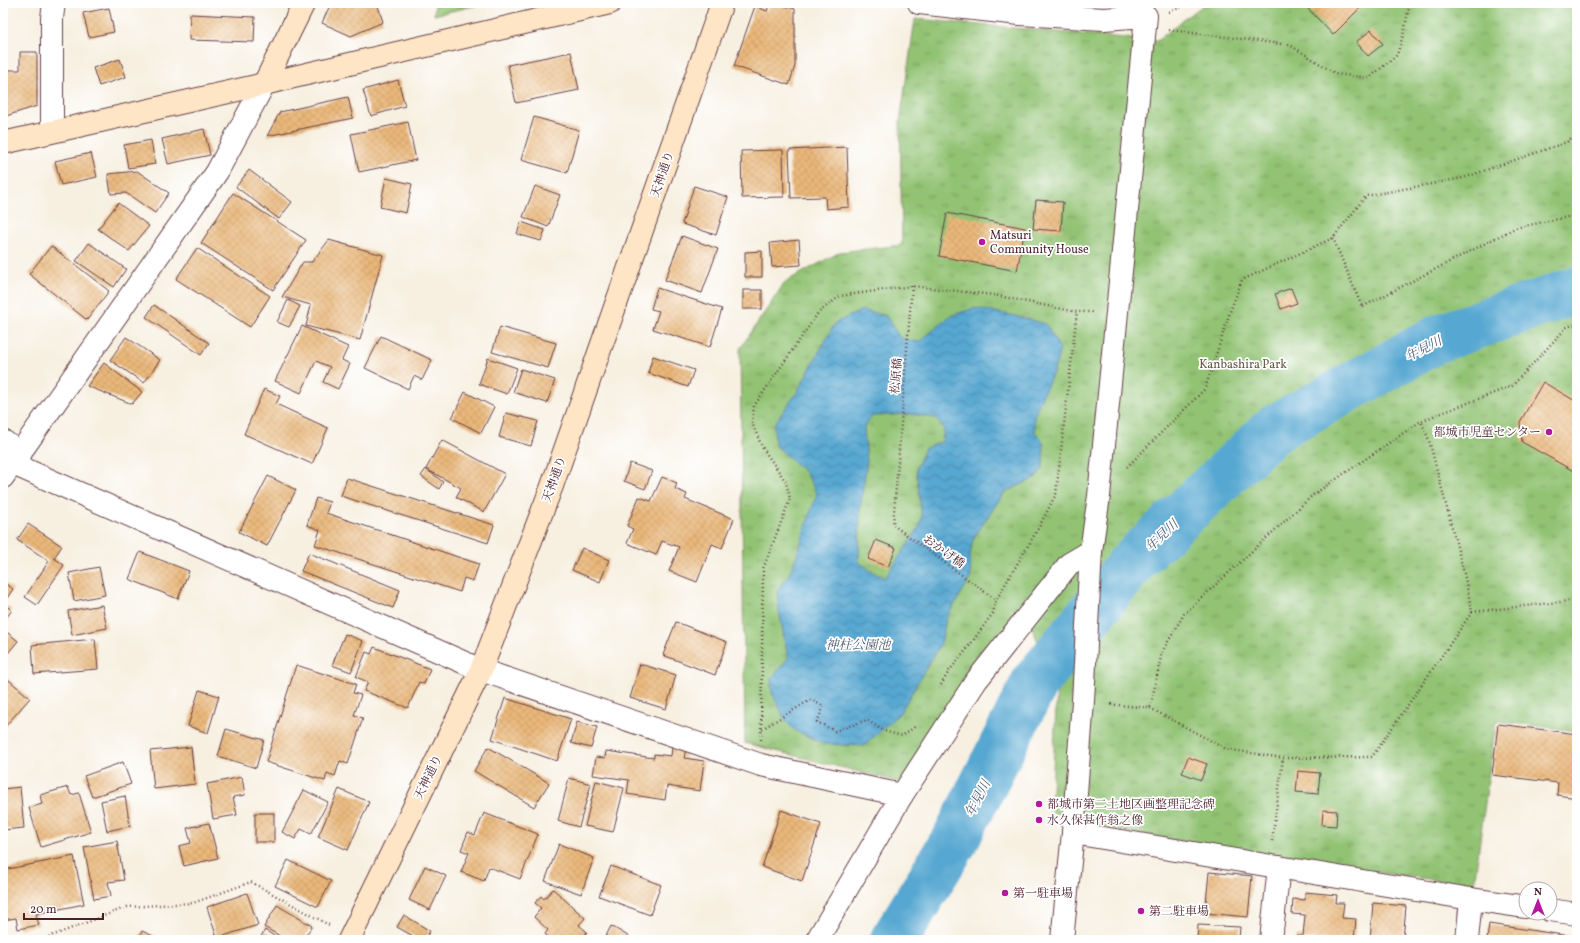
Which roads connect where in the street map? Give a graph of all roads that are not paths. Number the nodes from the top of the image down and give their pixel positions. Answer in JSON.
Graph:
{"nodes":[{"id":1,"x":54,"y":3,"type":"edge"},
{"id":2,"x":304,"y":3,"type":"edge"},
{"id":3,"x":610,"y":3,"type":"edge"},
{"id":4,"x":722,"y":3,"type":"edge"},
{"id":5,"x":919,"y":3,"type":"edge"},
{"id":6,"x":264,"y":84,"type":"junction"},
{"id":7,"x":52,"y":131,"type":"junction"},
{"id":8,"x":3,"y":143,"type":"edge"},
{"id":9,"x":10,"y":459,"type":"edge"},
{"id":10,"x":1091,"y":551,"type":"junction"},
{"id":11,"x":481,"y":670,"type":"junction"},
{"id":12,"x":902,"y":795,"type":"junction"},
{"id":13,"x":1073,"y":833,"type":"junction"},
{"id":14,"x":1274,"y":867,"type":"junction"},
{"id":15,"x":1471,"y":899,"type":"junction"},
{"id":16,"x":1518,"y":906,"type":"edge"},
{"id":17,"x":1558,"y":911,"type":"edge"},
{"id":18,"x":1577,"y":914,"type":"edge"},
{"id":19,"x":349,"y":938,"type":"edge"},
{"id":20,"x":817,"y":940,"type":"edge"},
{"id":21,"x":1062,"y":940,"type":"edge"},
{"id":22,"x":1271,"y":940,"type":"edge"},
{"id":23,"x":1467,"y":940,"type":"edge"}],
"edges":[{"from":1,"to":7,"type":"street"},
{"from":2,"to":6,"type":"street"},
{"from":3,"to":6,"type":"street"},
{"from":4,"to":11,"type":"street","name":"天神通り"},
{"from":5,"to":10,"type":"street"},
{"from":6,"to":7,"type":"street"},
{"from":6,"to":9,"type":"street"},
{"from":7,"to":8,"type":"street"},
{"from":9,"to":11,"type":"street"},
{"from":10,"to":12,"type":"street"},
{"from":10,"to":13,"type":"street"},
{"from":11,"to":12,"type":"street"},
{"from":11,"to":19,"type":"street","name":"天神通り"},
{"from":12,"to":20,"type":"street"},
{"from":13,"to":14,"type":"street"},
{"from":13,"to":21,"type":"street"},
{"from":14,"to":15,"type":"street"},
{"from":14,"to":22,"type":"street"},
{"from":15,"to":16,"type":"street"},
{"from":15,"to":23,"type":"street"},
{"from":17,"to":18,"type":"street"}]}
